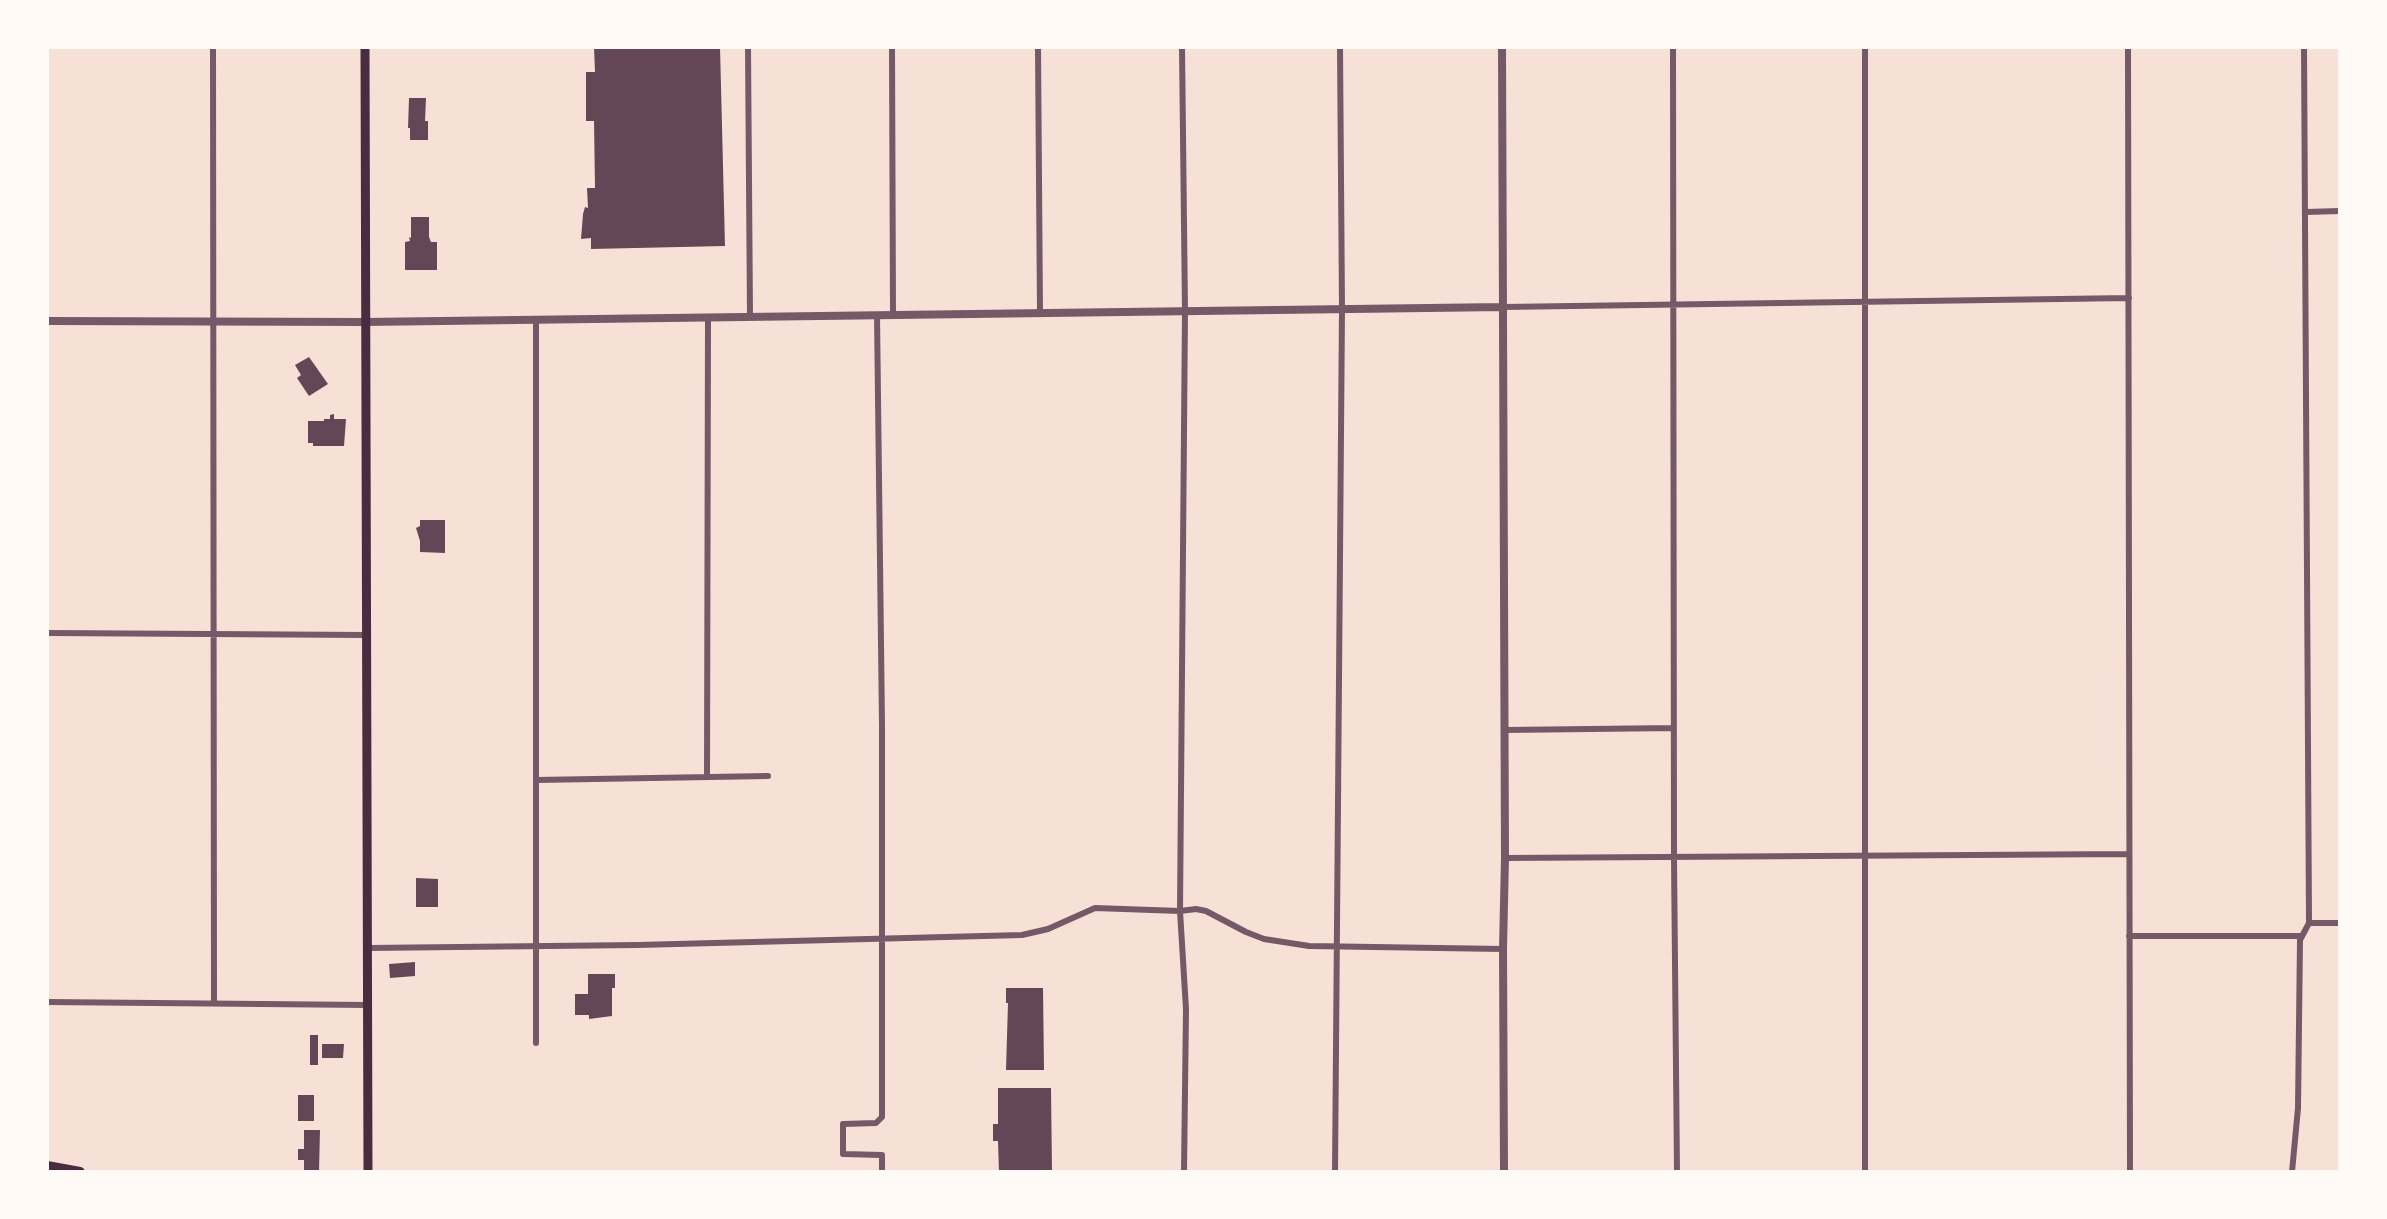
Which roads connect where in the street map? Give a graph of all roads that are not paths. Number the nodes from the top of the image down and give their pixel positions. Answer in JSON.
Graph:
{"nodes":[{"id":1,"x":213,"y":47,"type":"edge"},
{"id":2,"x":365,"y":47,"type":"edge"},
{"id":3,"x":748,"y":47,"type":"edge"},
{"id":4,"x":892,"y":47,"type":"edge"},
{"id":5,"x":1038,"y":47,"type":"edge"},
{"id":6,"x":1182,"y":47,"type":"edge"},
{"id":7,"x":1340,"y":47,"type":"edge"},
{"id":8,"x":1502,"y":47,"type":"edge"},
{"id":9,"x":1673,"y":47,"type":"edge"},
{"id":10,"x":1865,"y":47,"type":"edge"},
{"id":11,"x":2128,"y":47,"type":"edge"},
{"id":12,"x":2304,"y":47,"type":"edge"},
{"id":13,"x":2340,"y":211,"type":"edge"},
{"id":14,"x":2306,"y":212,"type":"junction"},
{"id":15,"x":2129,"y":298,"type":"junction"},
{"id":16,"x":1866,"y":303,"type":"junction"},
{"id":17,"x":1674,"y":304,"type":"junction"},
{"id":18,"x":1503,"y":307,"type":"junction"},
{"id":19,"x":1342,"y":309,"type":"junction"},
{"id":20,"x":1185,"y":311,"type":"junction"},
{"id":21,"x":1040,"y":313,"type":"junction"},
{"id":22,"x":877,"y":315,"type":"junction"},
{"id":23,"x":893,"y":315,"type":"junction"},
{"id":24,"x":708,"y":317,"type":"junction"},
{"id":25,"x":750,"y":317,"type":"junction"},
{"id":26,"x":536,"y":320,"type":"junction"},
{"id":27,"x":47,"y":321,"type":"edge"},
{"id":28,"x":213,"y":321,"type":"junction"},
{"id":29,"x":365,"y":322,"type":"junction"},
{"id":30,"x":47,"y":633,"type":"edge"},
{"id":31,"x":214,"y":634,"type":"junction"},
{"id":32,"x":366,"y":635,"type":"junction"},
{"id":33,"x":1674,"y":728,"type":"junction"},
{"id":34,"x":1505,"y":730,"type":"junction"},
{"id":35,"x":768,"y":776,"type":"dead end"},
{"id":36,"x":707,"y":777,"type":"junction"},
{"id":37,"x":536,"y":779,"type":"junction"},
{"id":38,"x":2128,"y":854,"type":"junction"},
{"id":39,"x":1864,"y":857,"type":"junction"},
{"id":40,"x":1505,"y":858,"type":"junction"},
{"id":41,"x":1674,"y":858,"type":"junction"},
{"id":42,"x":1180,"y":911,"type":"junction"},
{"id":43,"x":2309,"y":923,"type":"junction"},
{"id":44,"x":2340,"y":923,"type":"edge"},
{"id":45,"x":2129,"y":936,"type":"junction"},
{"id":46,"x":2302,"y":936,"type":"junction"},
{"id":47,"x":882,"y":938,"type":"junction"},
{"id":48,"x":1338,"y":946,"type":"junction"},
{"id":49,"x":535,"y":947,"type":"junction"},
{"id":50,"x":368,"y":948,"type":"junction"},
{"id":51,"x":1503,"y":949,"type":"junction"},
{"id":52,"x":47,"y":1002,"type":"edge"},
{"id":53,"x":214,"y":1003,"type":"junction"},
{"id":54,"x":368,"y":1005,"type":"junction"},
{"id":55,"x":536,"y":1043,"type":"dead end"},
{"id":56,"x":47,"y":1166,"type":"edge"},
{"id":57,"x":80,"y":1172,"type":"edge"},
{"id":58,"x":368,"y":1172,"type":"edge"},
{"id":59,"x":882,"y":1172,"type":"edge"},
{"id":60,"x":1184,"y":1172,"type":"edge"},
{"id":61,"x":1335,"y":1172,"type":"edge"},
{"id":62,"x":1504,"y":1172,"type":"edge"},
{"id":63,"x":1677,"y":1172,"type":"edge"},
{"id":64,"x":1866,"y":1172,"type":"edge"},
{"id":65,"x":2130,"y":1172,"type":"edge"},
{"id":66,"x":2292,"y":1172,"type":"edge"}],
"edges":[{"from":1,"to":28,"type":"street"},
{"from":2,"to":29,"type":"main road"},
{"from":3,"to":25,"type":"street"},
{"from":4,"to":23,"type":"street"},
{"from":5,"to":21,"type":"street"},
{"from":6,"to":20,"type":"street"},
{"from":7,"to":19,"type":"street"},
{"from":8,"to":18,"type":"street"},
{"from":9,"to":17,"type":"street"},
{"from":10,"to":16,"type":"street"},
{"from":11,"to":15,"type":"street"},
{"from":12,"to":14,"type":"street"},
{"from":13,"to":14,"type":"street"},
{"from":14,"to":43,"type":"street"},
{"from":15,"to":16,"type":"street"},
{"from":15,"to":38,"type":"street"},
{"from":16,"to":17,"type":"street"},
{"from":16,"to":39,"type":"street"},
{"from":17,"to":18,"type":"street"},
{"from":17,"to":33,"type":"street"},
{"from":18,"to":19,"type":"street"},
{"from":18,"to":34,"type":"street"},
{"from":19,"to":20,"type":"street"},
{"from":19,"to":48,"type":"street"},
{"from":20,"to":21,"type":"street"},
{"from":20,"to":42,"type":"street"},
{"from":21,"to":23,"type":"street"},
{"from":22,"to":23,"type":"street"},
{"from":22,"to":25,"type":"street"},
{"from":22,"to":47,"type":"street"},
{"from":24,"to":25,"type":"street"},
{"from":24,"to":26,"type":"street"},
{"from":24,"to":36,"type":"street"},
{"from":26,"to":29,"type":"street"},
{"from":26,"to":37,"type":"street"},
{"from":27,"to":28,"type":"street"},
{"from":28,"to":29,"type":"street"},
{"from":28,"to":31,"type":"street"},
{"from":29,"to":32,"type":"main road"},
{"from":30,"to":31,"type":"street"},
{"from":31,"to":32,"type":"street"},
{"from":31,"to":53,"type":"street"},
{"from":32,"to":50,"type":"main road"},
{"from":33,"to":34,"type":"street"},
{"from":33,"to":41,"type":"street"},
{"from":34,"to":40,"type":"street"},
{"from":35,"to":36,"type":"street"},
{"from":36,"to":37,"type":"street"},
{"from":37,"to":49,"type":"street"},
{"from":38,"to":39,"type":"street"},
{"from":38,"to":45,"type":"street"},
{"from":39,"to":41,"type":"street"},
{"from":39,"to":64,"type":"street"},
{"from":40,"to":41,"type":"street"},
{"from":40,"to":51,"type":"street"},
{"from":41,"to":63,"type":"street"},
{"from":42,"to":47,"type":"street"},
{"from":42,"to":48,"type":"street"},
{"from":42,"to":60,"type":"street"},
{"from":43,"to":44,"type":"street"},
{"from":43,"to":46,"type":"street"},
{"from":45,"to":46,"type":"street"},
{"from":45,"to":65,"type":"street"},
{"from":46,"to":66,"type":"street"},
{"from":47,"to":49,"type":"street"},
{"from":47,"to":59,"type":"street"},
{"from":48,"to":51,"type":"street"},
{"from":48,"to":61,"type":"street"},
{"from":49,"to":50,"type":"street"},
{"from":49,"to":55,"type":"street"},
{"from":50,"to":54,"type":"main road"},
{"from":51,"to":62,"type":"street"},
{"from":52,"to":53,"type":"street"},
{"from":53,"to":54,"type":"street"},
{"from":54,"to":58,"type":"main road"},
{"from":56,"to":57,"type":"main road"}]}
